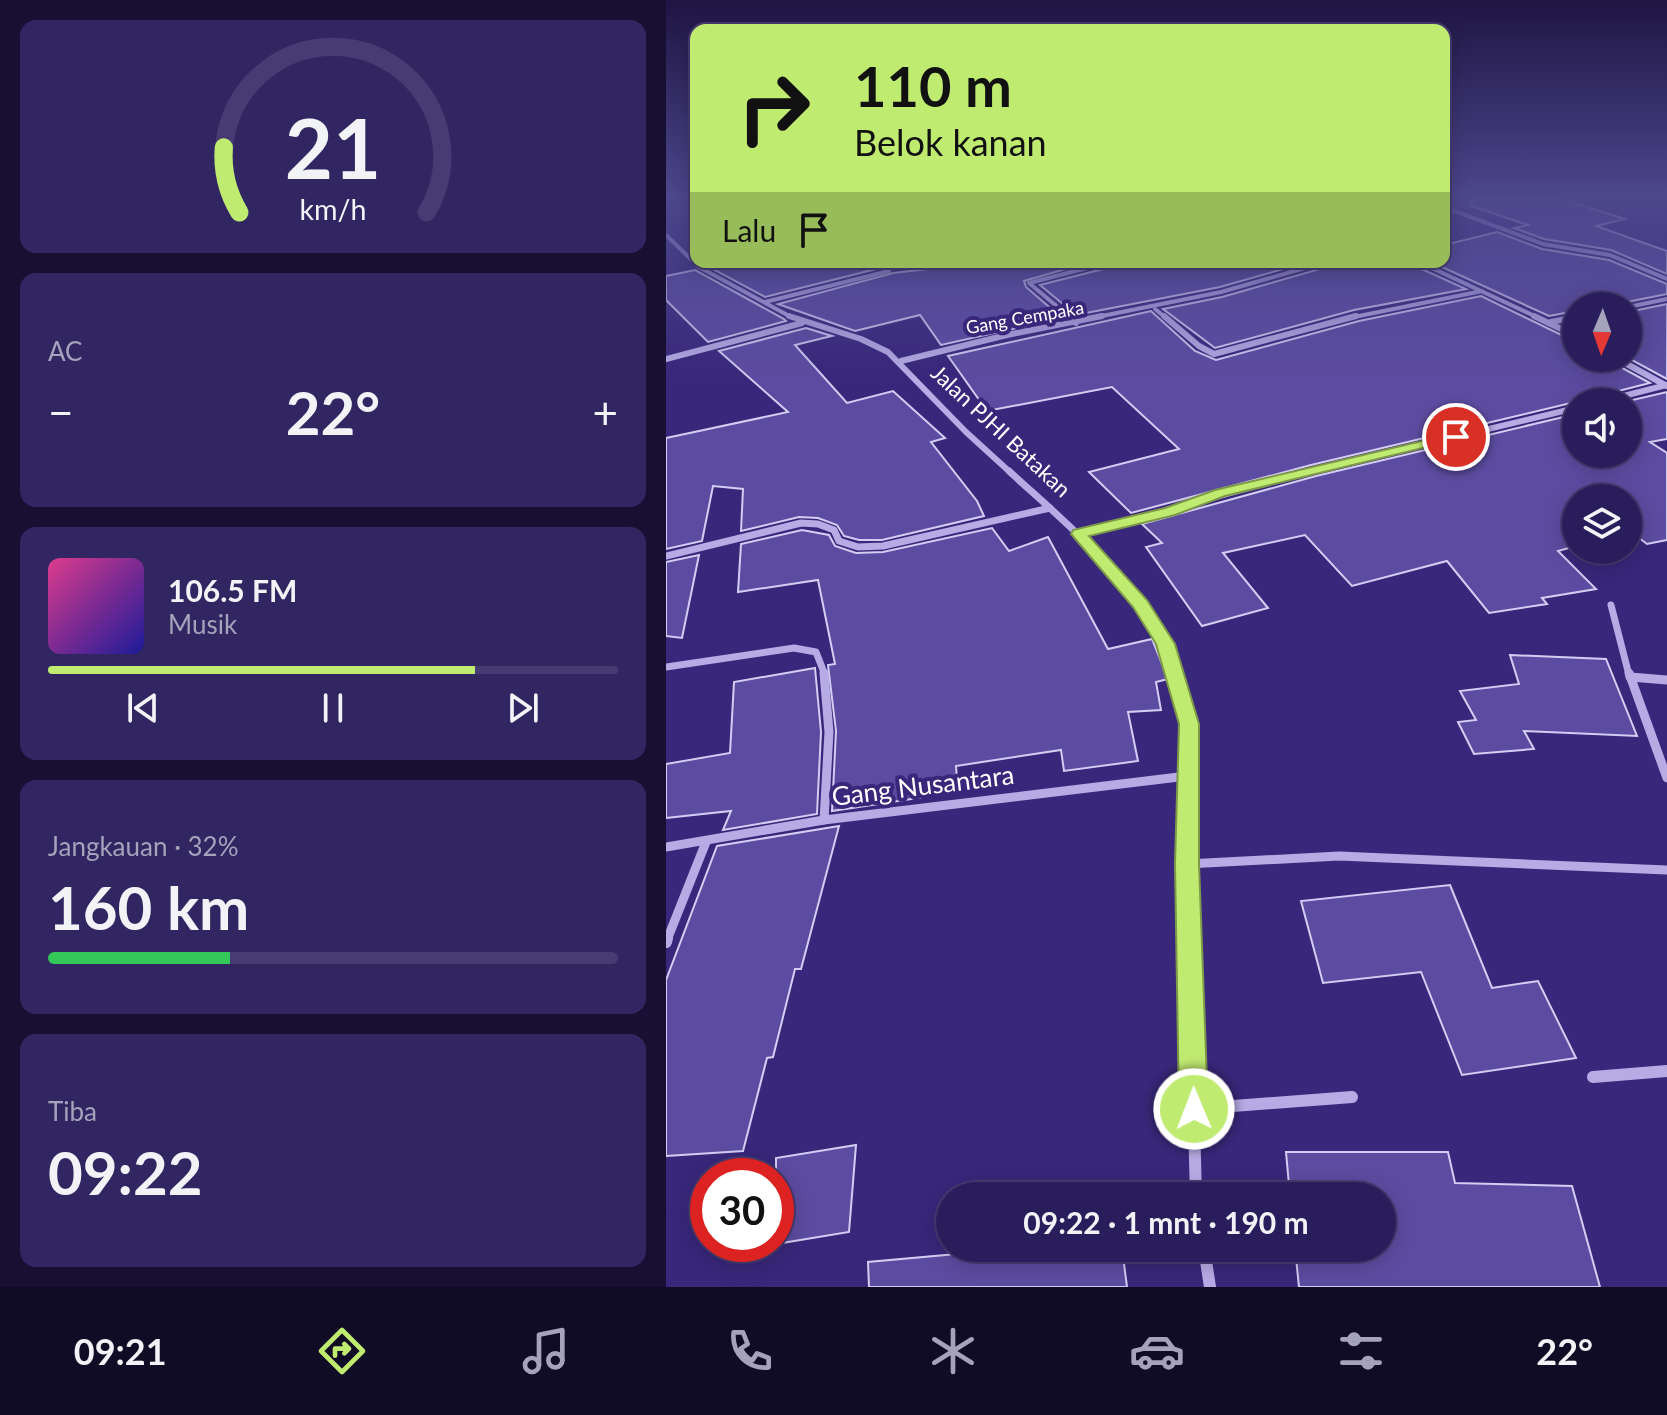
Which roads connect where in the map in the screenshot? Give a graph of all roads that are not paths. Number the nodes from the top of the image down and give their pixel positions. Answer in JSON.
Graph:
{"nodes":[{"id":1,"x":1620,"y":259,"type":"edge"},
{"id":2,"x":700,"y":268,"type":"edge"},
{"id":3,"x":887,"y":268,"type":"edge"},
{"id":4,"x":1087,"y":268,"type":"edge"},
{"id":5,"x":1309,"y":268,"type":"edge"},
{"id":6,"x":1432,"y":268,"type":"edge"},
{"id":7,"x":1667,"y":279,"type":"edge"},
{"id":8,"x":1482,"y":291,"type":"junction"},
{"id":9,"x":1667,"y":299,"type":"edge"},
{"id":10,"x":765,"y":302,"type":"junction"},
{"id":11,"x":1642,"y":304,"type":"edge"},
{"id":12,"x":1155,"y":309,"type":"junction"},
{"id":13,"x":1562,"y":320,"type":"edge"},
{"id":14,"x":1550,"y":322,"type":"junction"},
{"id":15,"x":802,"y":323,"type":"junction"},
{"id":16,"x":1076,"y":323,"type":"junction"},
{"id":17,"x":1562,"y":328,"type":"edge"},
{"id":18,"x":666,"y":359,"type":"edge"},
{"id":19,"x":901,"y":361,"type":"junction"},
{"id":20,"x":1642,"y":372,"type":"edge"},
{"id":21,"x":1667,"y":385,"type":"edge"},
{"id":22,"x":1642,"y":391,"type":"edge"},
{"id":23,"x":1562,"y":411,"type":"edge"},
{"id":24,"x":1050,"y":508,"type":"junction"},
{"id":25,"x":1078,"y":534,"type":"junction"},
{"id":26,"x":666,"y":556,"type":"edge"},
{"id":27,"x":1611,"y":605,"type":"dead end"},
{"id":28,"x":666,"y":667,"type":"edge"},
{"id":29,"x":1630,"y":677,"type":"junction"},
{"id":30,"x":1667,"y":680,"type":"edge"},
{"id":31,"x":1187,"y":776,"type":"junction"},
{"id":32,"x":1667,"y":778,"type":"edge"},
{"id":33,"x":824,"y":820,"type":"junction"},
{"id":34,"x":706,"y":842,"type":"junction"},
{"id":35,"x":666,"y":847,"type":"edge"},
{"id":36,"x":1187,"y":864,"type":"junction"},
{"id":37,"x":1667,"y":870,"type":"edge"},
{"id":38,"x":666,"y":942,"type":"edge"},
{"id":39,"x":1667,"y":1071,"type":"edge"},
{"id":40,"x":1593,"y":1077,"type":"dead end"},
{"id":41,"x":1352,"y":1097,"type":"dead end"},
{"id":42,"x":1194,"y":1109,"type":"junction"},
{"id":43,"x":1196,"y":1182,"type":"edge"},
{"id":44,"x":1206,"y":1262,"type":"edge"},
{"id":45,"x":1210,"y":1287,"type":"edge"}],
"edges":[{"from":1,"to":7,"type":"street"},
{"from":2,"to":10,"type":"street","name":"Jalan PJHI Batakan"},
{"from":3,"to":10,"type":"street"},
{"from":4,"to":16,"type":"street"},
{"from":5,"to":12,"type":"street","name":"Gang Cempaka"},
{"from":6,"to":8,"type":"street"},
{"from":8,"to":12,"type":"street"},
{"from":8,"to":14,"type":"street"},
{"from":9,"to":11,"type":"street"},
{"from":10,"to":15,"type":"street","name":"Jalan PJHI Batakan"},
{"from":12,"to":16,"type":"street","name":"Gang Cempaka"},
{"from":13,"to":14,"type":"street"},
{"from":14,"to":17,"type":"street"},
{"from":15,"to":18,"type":"street"},
{"from":15,"to":19,"type":"street","name":"Jalan PJHI Batakan"},
{"from":16,"to":19,"type":"street","name":"Gang Cempaka"},
{"from":19,"to":24,"type":"street","name":"Jalan PJHI Batakan"},
{"from":20,"to":21,"type":"street"},
{"from":21,"to":22,"type":"street"},
{"from":23,"to":25,"type":"street"},
{"from":24,"to":25,"type":"street","name":"Jalan PJHI Batakan"},
{"from":24,"to":26,"type":"street"},
{"from":25,"to":31,"type":"street","name":"Jalan PJHI Batakan"},
{"from":27,"to":29,"type":"street"},
{"from":28,"to":33,"type":"street"},
{"from":29,"to":30,"type":"street"},
{"from":29,"to":32,"type":"street"},
{"from":31,"to":33,"type":"street","name":"Gang Nusantara"},
{"from":31,"to":36,"type":"street","name":"Jalan PJHI Batakan"},
{"from":33,"to":34,"type":"street","name":"Gang Nusantara"},
{"from":34,"to":35,"type":"street","name":"Gang Nusantara"},
{"from":34,"to":38,"type":"street"},
{"from":36,"to":37,"type":"street"},
{"from":36,"to":42,"type":"street","name":"Jalan PJHI Batakan"},
{"from":39,"to":40,"type":"street"},
{"from":41,"to":42,"type":"street"},
{"from":42,"to":43,"type":"street","name":"Jalan PJHI Batakan"},
{"from":44,"to":45,"type":"street"}]}
